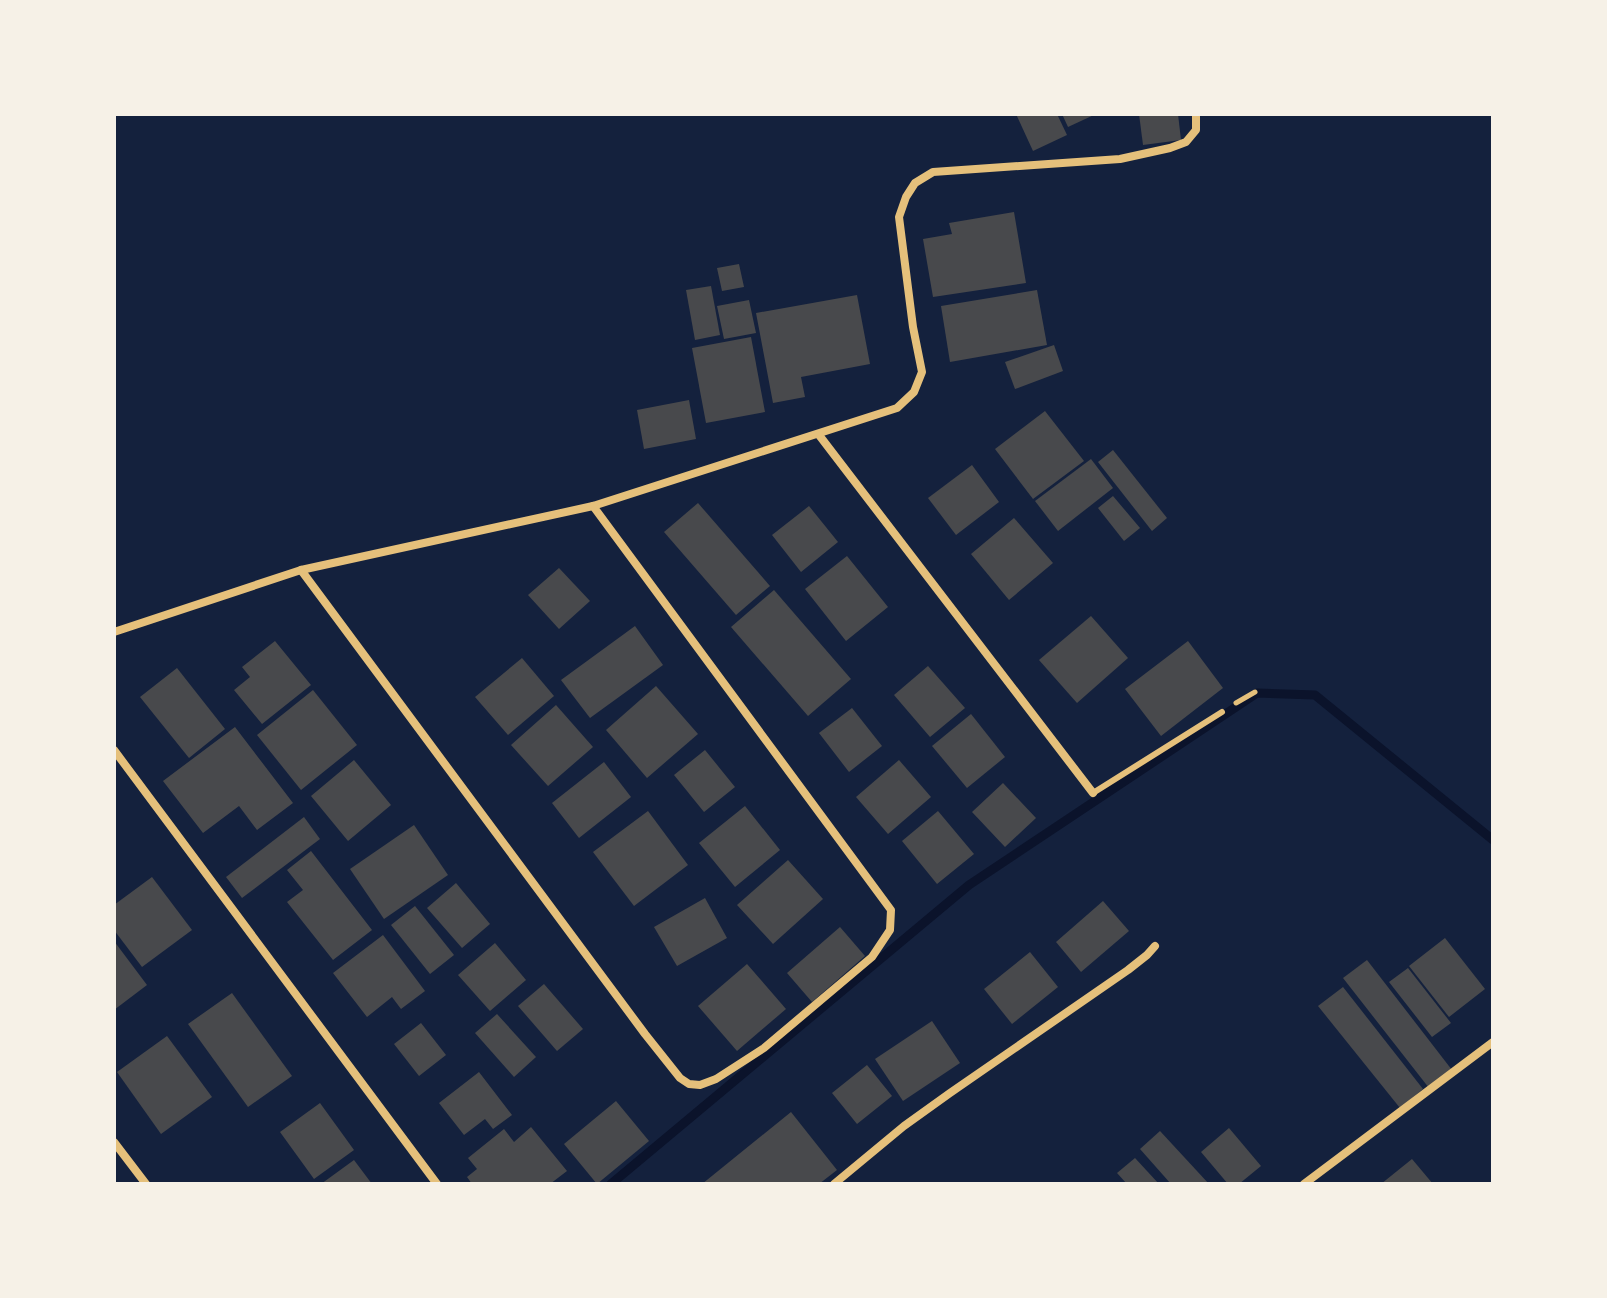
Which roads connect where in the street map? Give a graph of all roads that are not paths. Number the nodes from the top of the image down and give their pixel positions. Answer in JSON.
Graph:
{"nodes":[{"id":1,"x":1196,"y":114,"type":"edge"},
{"id":2,"x":819,"y":435,"type":"junction"},
{"id":3,"x":593,"y":506,"type":"junction"},
{"id":4,"x":301,"y":570,"type":"junction"},
{"id":5,"x":114,"y":632,"type":"edge"},
{"id":6,"x":1222,"y":712,"type":"dead end"},
{"id":7,"x":114,"y":750,"type":"edge"},
{"id":8,"x":1093,"y":793,"type":"joint"},
{"id":9,"x":1155,"y":946,"type":"dead end"},
{"id":10,"x":1493,"y":1042,"type":"edge"},
{"id":11,"x":114,"y":1142,"type":"edge"},
{"id":12,"x":146,"y":1184,"type":"edge"},
{"id":13,"x":437,"y":1184,"type":"edge"},
{"id":14,"x":834,"y":1184,"type":"edge"},
{"id":15,"x":1304,"y":1184,"type":"edge"}],
"edges":[{"from":1,"to":2,"type":"street"},
{"from":2,"to":3,"type":"street"},
{"from":2,"to":8,"type":"street"},
{"from":3,"to":4,"type":"street"},
{"from":3,"to":4,"type":"street"},
{"from":4,"to":5,"type":"street"},
{"from":6,"to":8,"type":"lane"},
{"from":7,"to":13,"type":"street"},
{"from":9,"to":14,"type":"street"},
{"from":10,"to":15,"type":"street"},
{"from":11,"to":12,"type":"street"}]}
